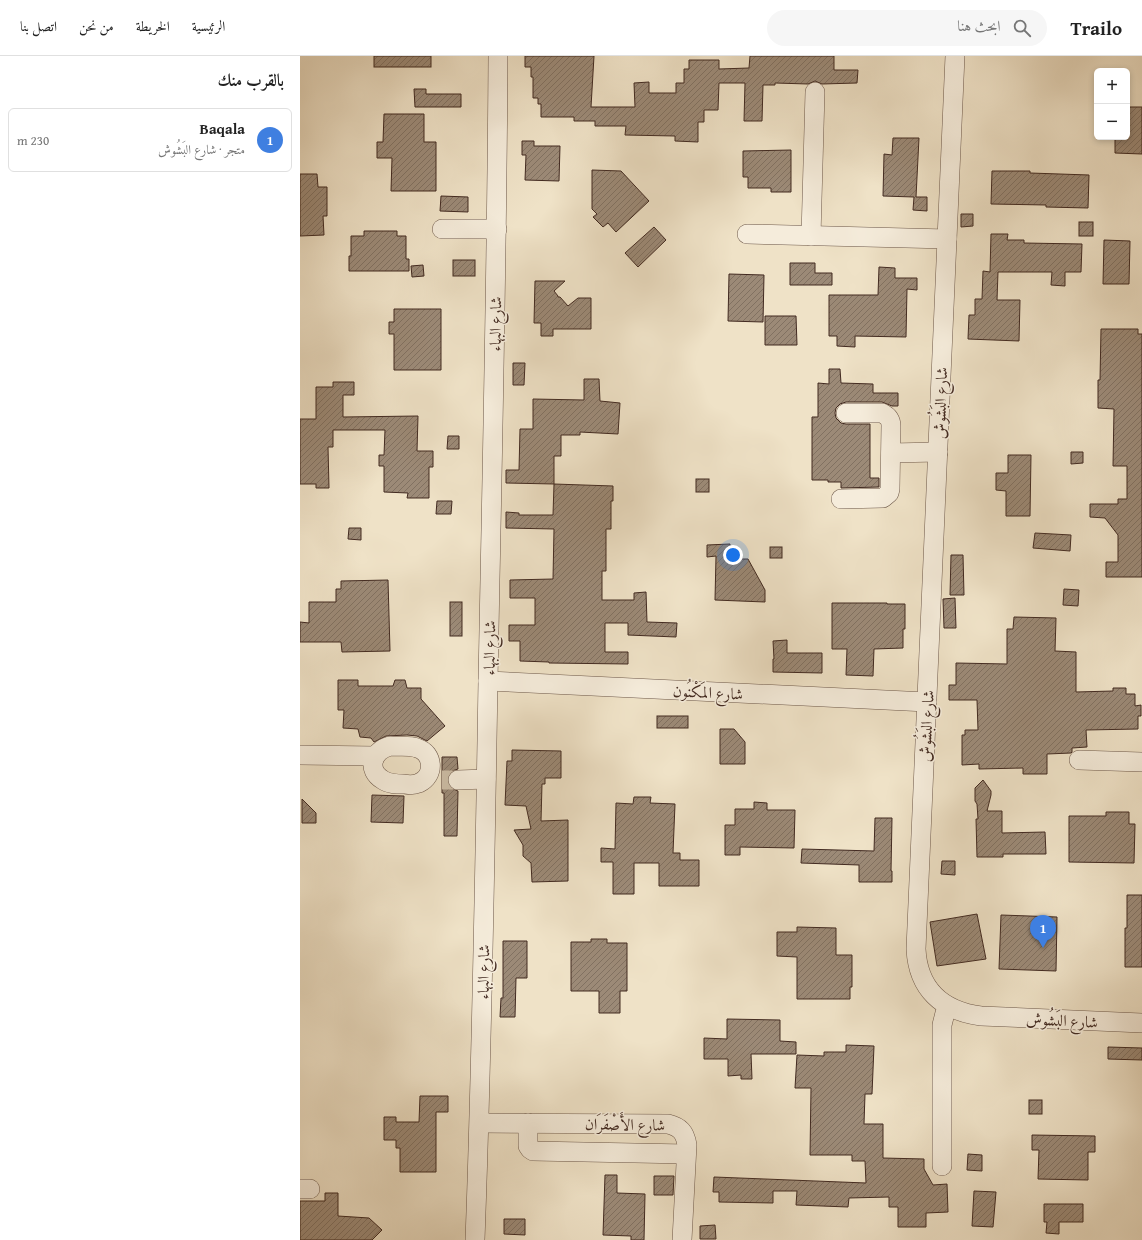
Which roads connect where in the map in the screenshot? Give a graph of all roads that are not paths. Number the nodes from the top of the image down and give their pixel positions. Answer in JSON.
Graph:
{"nodes":[{"id":1,"x":498,"y":56,"type":"edge"},
{"id":2,"x":955,"y":56,"type":"edge"},
{"id":3,"x":815,"y":92,"type":"dead end"},
{"id":4,"x":442,"y":229,"type":"dead end"},
{"id":5,"x":497,"y":229,"type":"junction"},
{"id":6,"x":747,"y":234,"type":"dead end"},
{"id":7,"x":811,"y":236,"type":"junction"},
{"id":8,"x":947,"y":239,"type":"junction"},
{"id":9,"x":846,"y":413,"type":"dead end"},
{"id":10,"x":938,"y":452,"type":"junction"},
{"id":11,"x":891,"y":453,"type":"junction"},
{"id":12,"x":841,"y":499,"type":"dead end"},
{"id":13,"x":488,"y":681,"type":"junction"},
{"id":14,"x":927,"y":702,"type":"junction"},
{"id":15,"x":300,"y":755,"type":"edge"},
{"id":16,"x":375,"y":756,"type":"junction"},
{"id":17,"x":1080,"y":760,"type":"dead end"},
{"id":18,"x":1142,"y":762,"type":"edge"},
{"id":19,"x":486,"y":779,"type":"junction"},
{"id":20,"x":423,"y":781,"type":"junction"},
{"id":21,"x":949,"y":1007,"type":"junction"},
{"id":22,"x":1142,"y":1023,"type":"edge"},
{"id":23,"x":480,"y":1123,"type":"junction"},
{"id":24,"x":528,"y":1123,"type":"junction"},
{"id":25,"x":686,"y":1154,"type":"junction"},
{"id":26,"x":942,"y":1166,"type":"dead end"},
{"id":27,"x":475,"y":1240,"type":"edge"},
{"id":28,"x":682,"y":1240,"type":"edge"}],
"edges":[{"from":1,"to":5,"type":"street","name":"شارع البهاء"},
{"from":2,"to":8,"type":"street","name":"شارع البَشُوش"},
{"from":3,"to":7,"type":"street"},
{"from":4,"to":5,"type":"street"},
{"from":5,"to":13,"type":"street","name":"شارع البهاء"},
{"from":6,"to":7,"type":"street"},
{"from":7,"to":8,"type":"street"},
{"from":8,"to":10,"type":"street","name":"شارع البَشُوش"},
{"from":9,"to":11,"type":"street"},
{"from":10,"to":11,"type":"street"},
{"from":10,"to":14,"type":"street","name":"شارع البَشُوش"},
{"from":11,"to":12,"type":"street"},
{"from":13,"to":14,"type":"street","name":"شارع المَكْنُون"},
{"from":13,"to":19,"type":"street","name":"شارع البهاء"},
{"from":14,"to":21,"type":"street","name":"شارع البَشُوش"},
{"from":15,"to":16,"type":"street"},
{"from":16,"to":20,"type":"street"},
{"from":16,"to":20,"type":"street"},
{"from":17,"to":18,"type":"street"},
{"from":19,"to":20,"type":"street"},
{"from":19,"to":23,"type":"street","name":"شارع البهاء"},
{"from":21,"to":22,"type":"street","name":"شارع البَشُوش"},
{"from":21,"to":26,"type":"street"},
{"from":23,"to":24,"type":"street","name":"شارع الأَصْفَرَان"},
{"from":23,"to":27,"type":"street","name":"شارع البهاء"},
{"from":24,"to":25,"type":"street","name":"شارع الأَصْفَرَان"},
{"from":24,"to":25,"type":"street"},
{"from":25,"to":28,"type":"street","name":"شارع الأَصْفَرَان"}]}
